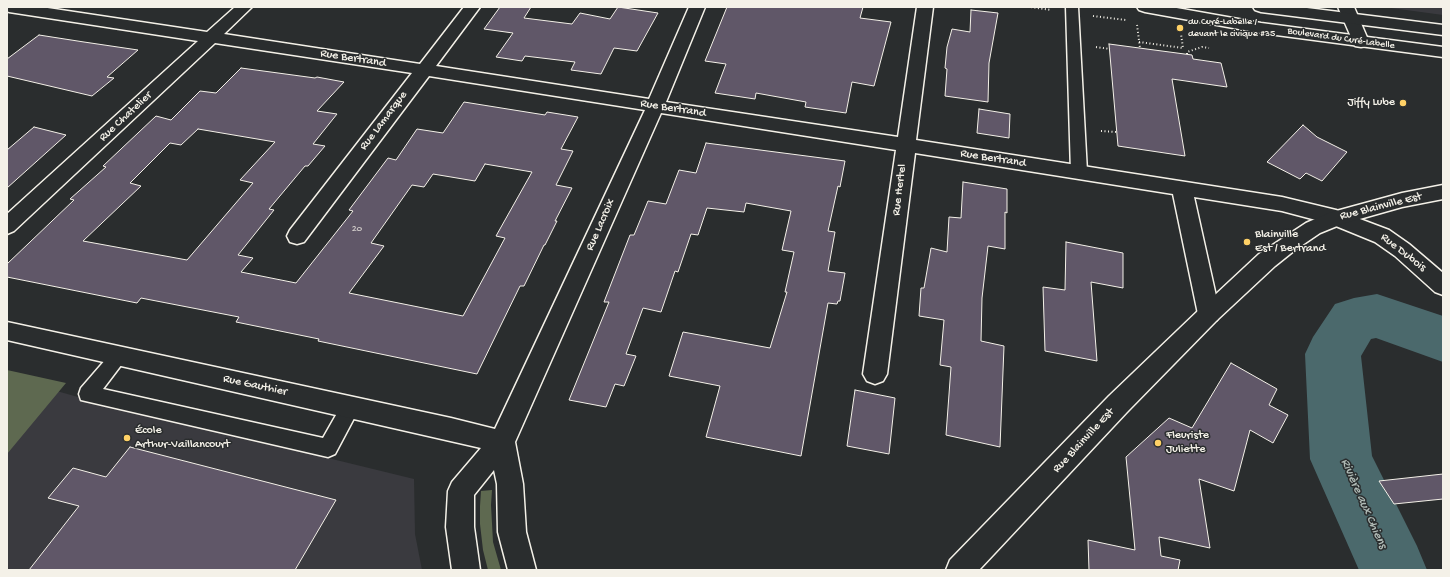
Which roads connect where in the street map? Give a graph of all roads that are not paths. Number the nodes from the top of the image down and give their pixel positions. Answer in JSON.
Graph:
{"nodes":[{"id":1,"x":244,"y":7,"type":"edge"},
{"id":2,"x":472,"y":7,"type":"edge"},
{"id":3,"x":697,"y":7,"type":"edge"},
{"id":4,"x":925,"y":7,"type":"edge"},
{"id":5,"x":1072,"y":7,"type":"edge"},
{"id":6,"x":1145,"y":7,"type":"edge"},
{"id":7,"x":1261,"y":7,"type":"edge"},
{"id":8,"x":11,"y":9,"type":"edge"},
{"id":9,"x":1348,"y":13,"type":"edge"},
{"id":10,"x":1443,"y":30,"type":"edge"},
{"id":11,"x":211,"y":38,"type":"junction"},
{"id":12,"x":1361,"y":42,"type":"junction"},
{"id":13,"x":1443,"y":52,"type":"edge"},
{"id":14,"x":423,"y":70,"type":"junction"},
{"id":15,"x":655,"y":106,"type":"junction"},
{"id":16,"x":905,"y":145,"type":"junction"},
{"id":17,"x":1079,"y":172,"type":"junction"},
{"id":18,"x":1182,"y":188,"type":"junction"},
{"id":19,"x":1443,"y":192,"type":"edge"},
{"id":20,"x":1336,"y":218,"type":"junction"},
{"id":21,"x":7,"y":226,"type":"edge"},
{"id":22,"x":297,"y":236,"type":"dead end"},
{"id":23,"x":1443,"y":286,"type":"edge"},
{"id":24,"x":1209,"y":314,"type":"junction"},
{"id":25,"x":7,"y":331,"type":"edge"},
{"id":26,"x":119,"y":356,"type":"junction"},
{"id":27,"x":875,"y":374,"type":"dead end"},
{"id":28,"x":352,"y":407,"type":"junction"},
{"id":29,"x":502,"y":442,"type":"junction"},
{"id":30,"x":466,"y":570,"type":"edge"},
{"id":31,"x":522,"y":570,"type":"edge"},
{"id":32,"x":960,"y":570,"type":"edge"}],
"edges":[{"from":1,"to":11,"type":"street","name":"Rue Chatelier"},
{"from":2,"to":14,"type":"street","name":"Rue Lamarque"},
{"from":3,"to":15,"type":"street","name":"Rue Lacroix"},
{"from":4,"to":16,"type":"street","name":"Rue Hertel"},
{"from":5,"to":17,"type":"lane"},
{"from":6,"to":12,"type":"street","name":"Boulevard du Curé-Labelle"},
{"from":7,"to":9,"type":"street","name":"Boulevard du Curé-Labelle"},
{"from":8,"to":11,"type":"street","name":"Rue Bertrand"},
{"from":9,"to":10,"type":"street","name":"Boulevard du Curé-Labelle"},
{"from":9,"to":12,"type":"street"},
{"from":11,"to":14,"type":"street","name":"Rue Bertrand"},
{"from":11,"to":21,"type":"street","name":"Rue Chatelier"},
{"from":12,"to":13,"type":"street","name":"Boulevard du Curé-Labelle"},
{"from":14,"to":15,"type":"street","name":"Rue Bertrand"},
{"from":14,"to":22,"type":"street","name":"Rue Lamarque"},
{"from":15,"to":16,"type":"street","name":"Rue Bertrand"},
{"from":15,"to":29,"type":"street","name":"Rue Lacroix"},
{"from":16,"to":17,"type":"street","name":"Rue Bertrand"},
{"from":16,"to":27,"type":"street","name":"Rue Hertel"},
{"from":17,"to":18,"type":"street","name":"Rue Bertrand"},
{"from":18,"to":20,"type":"street","name":"Rue Bertrand"},
{"from":18,"to":24,"type":"street"},
{"from":19,"to":20,"type":"street","name":"Rue Blainville Est"},
{"from":20,"to":23,"type":"street","name":"Rue Dubois"},
{"from":20,"to":24,"type":"street","name":"Rue Blainville Est"},
{"from":24,"to":32,"type":"street","name":"Rue Blainville Est"},
{"from":25,"to":26,"type":"street","name":"Rue Gauthier"},
{"from":26,"to":28,"type":"street","name":"Rue Gauthier"},
{"from":26,"to":28,"type":"lane"},
{"from":28,"to":29,"type":"street","name":"Rue Gauthier"},
{"from":29,"to":30,"type":"street","name":"Rue Lacroix"},
{"from":29,"to":31,"type":"street"}]}
